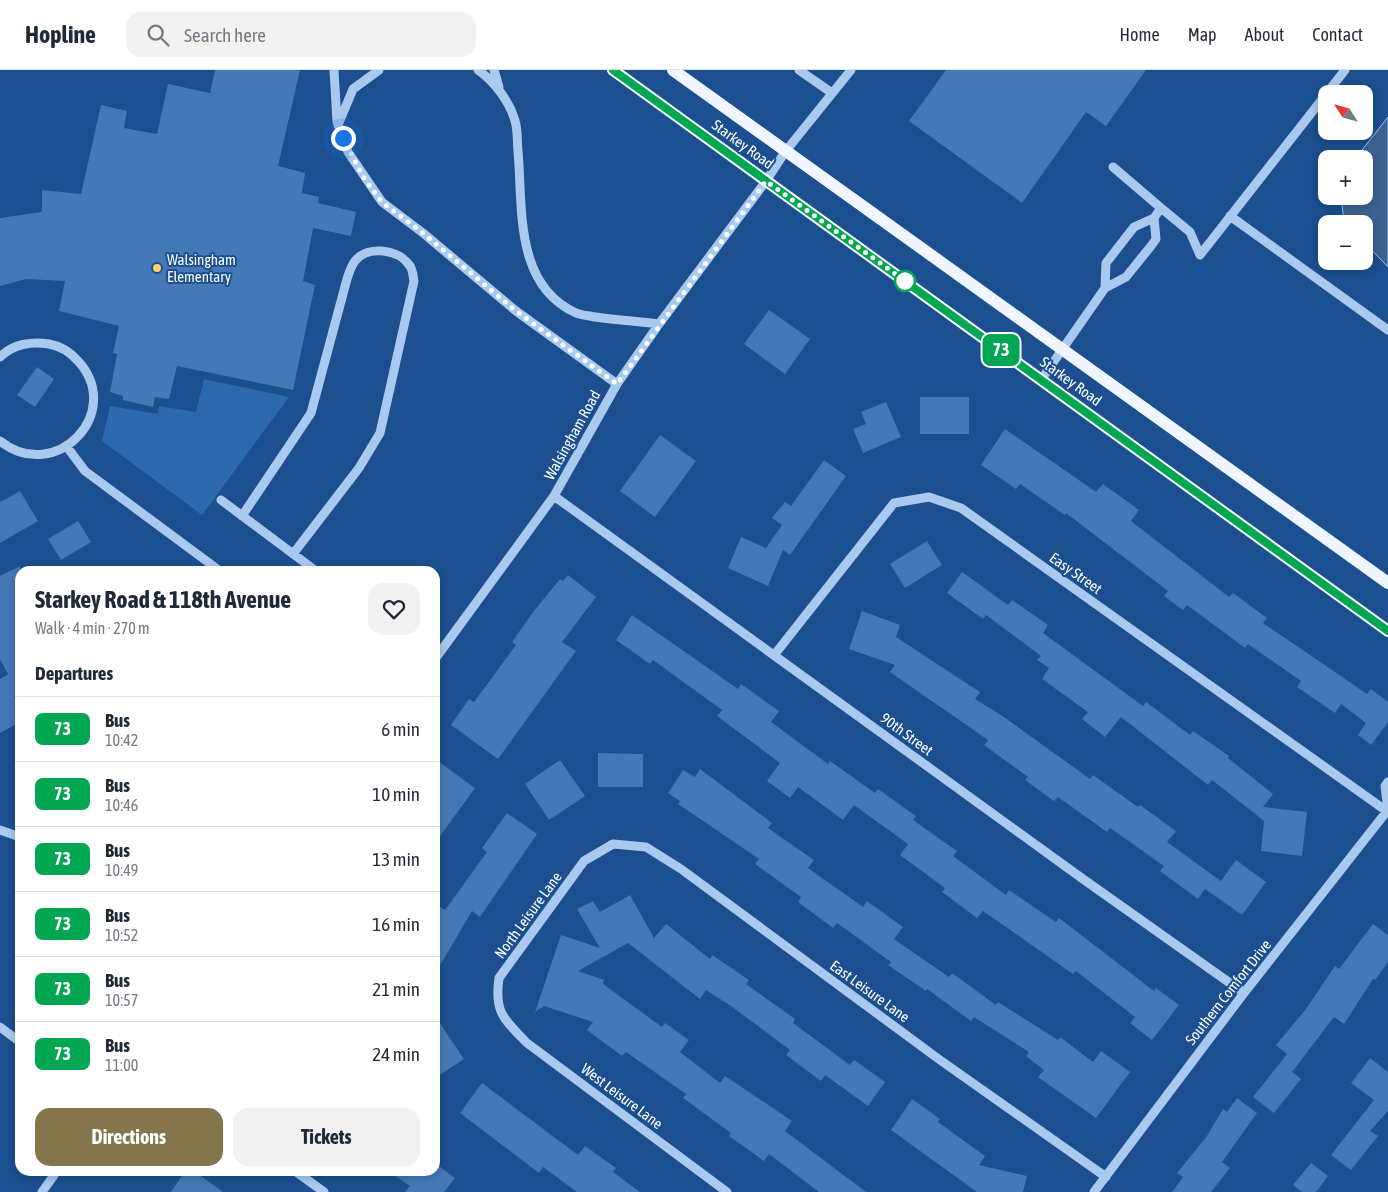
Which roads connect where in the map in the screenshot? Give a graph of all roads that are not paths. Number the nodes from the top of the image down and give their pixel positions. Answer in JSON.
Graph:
{"nodes":[{"id":1,"x":334,"y":70,"type":"edge"},
{"id":2,"x":379,"y":70,"type":"edge"},
{"id":3,"x":478,"y":70,"type":"edge"},
{"id":4,"x":494,"y":70,"type":"edge"},
{"id":5,"x":613,"y":70,"type":"edge"},
{"id":6,"x":672,"y":70,"type":"edge"},
{"id":7,"x":799,"y":70,"type":"edge"},
{"id":8,"x":851,"y":70,"type":"edge"},
{"id":9,"x":1345,"y":70,"type":"edge"},
{"id":10,"x":500,"y":92,"type":"junction"},
{"id":11,"x":832,"y":94,"type":"junction"},
{"id":12,"x":338,"y":125,"type":"junction"},
{"id":13,"x":785,"y":152,"type":"junction"},
{"id":14,"x":1113,"y":167,"type":"dead end"},
{"id":15,"x":766,"y":181,"type":"junction"},
{"id":16,"x":1161,"y":208,"type":"junction"},
{"id":17,"x":1230,"y":216,"type":"junction"},
{"id":18,"x":1154,"y":218,"type":"junction"},
{"id":19,"x":1105,"y":288,"type":"junction"},
{"id":20,"x":659,"y":324,"type":"junction"},
{"id":21,"x":1388,"y":330,"type":"edge"},
{"id":22,"x":1063,"y":349,"type":"junction"},
{"id":23,"x":0,"y":357,"type":"edge"},
{"id":24,"x":1041,"y":380,"type":"junction"},
{"id":25,"x":617,"y":384,"type":"junction"},
{"id":26,"x":0,"y":441,"type":"edge"},
{"id":27,"x":67,"y":447,"type":"junction"},
{"id":28,"x":554,"y":496,"type":"junction"},
{"id":29,"x":221,"y":500,"type":"dead end"},
{"id":30,"x":242,"y":516,"type":"junction"},
{"id":31,"x":293,"y":554,"type":"junction"},
{"id":32,"x":213,"y":566,"type":"edge"},
{"id":33,"x":309,"y":566,"type":"edge"},
{"id":34,"x":1388,"y":583,"type":"edge"},
{"id":35,"x":1388,"y":631,"type":"edge"},
{"id":36,"x":440,"y":652,"type":"edge"},
{"id":37,"x":776,"y":654,"type":"junction"},
{"id":38,"x":1388,"y":782,"type":"edge"},
{"id":39,"x":1388,"y":812,"type":"edge"},
{"id":40,"x":0,"y":830,"type":"edge"},
{"id":41,"x":15,"y":835,"type":"edge"},
{"id":42,"x":613,"y":844,"type":"joint"},
{"id":43,"x":1244,"y":993,"type":"junction"},
{"id":44,"x":503,"y":1018,"type":"joint"},
{"id":45,"x":0,"y":1027,"type":"edge"},
{"id":46,"x":15,"y":1038,"type":"edge"},
{"id":47,"x":53,"y":1176,"type":"edge"},
{"id":48,"x":302,"y":1176,"type":"edge"},
{"id":49,"x":1106,"y":1177,"type":"junction"},
{"id":50,"x":42,"y":1192,"type":"edge"},
{"id":51,"x":324,"y":1192,"type":"edge"},
{"id":52,"x":727,"y":1192,"type":"edge"},
{"id":53,"x":1094,"y":1192,"type":"edge"}],
"edges":[{"from":1,"to":12,"type":"street"},
{"from":2,"to":12,"type":"street"},
{"from":3,"to":10,"type":"street"},
{"from":4,"to":10,"type":"street"},
{"from":5,"to":15,"type":"main road","name":"Starkey Road"},
{"from":6,"to":13,"type":"main road","name":"Starkey Road"},
{"from":7,"to":11,"type":"street"},
{"from":8,"to":11,"type":"street","name":"Walsingham Road"},
{"from":9,"to":17,"type":"street"},
{"from":10,"to":20,"type":"street"},
{"from":11,"to":13,"type":"street","name":"Walsingham Road"},
{"from":12,"to":25,"type":"street"},
{"from":13,"to":15,"type":"street","name":"Walsingham Road"},
{"from":13,"to":22,"type":"main road","name":"Starkey Road"},
{"from":14,"to":16,"type":"street"},
{"from":15,"to":20,"type":"street","name":"Walsingham Road"},
{"from":15,"to":24,"type":"main road","name":"Starkey Road"},
{"from":16,"to":17,"type":"street"},
{"from":16,"to":18,"type":"street"},
{"from":17,"to":21,"type":"street"},
{"from":18,"to":19,"type":"street"},
{"from":18,"to":19,"type":"street"},
{"from":19,"to":22,"type":"street"},
{"from":20,"to":25,"type":"street","name":"Walsingham Road"},
{"from":22,"to":24,"type":"street"},
{"from":22,"to":34,"type":"main road","name":"Starkey Road"},
{"from":23,"to":27,"type":"street"},
{"from":24,"to":35,"type":"main road","name":"Starkey Road"},
{"from":25,"to":28,"type":"street","name":"Walsingham Road"},
{"from":26,"to":27,"type":"street"},
{"from":27,"to":32,"type":"street"},
{"from":28,"to":36,"type":"street","name":"Walsingham Road"},
{"from":28,"to":37,"type":"street","name":"90th Street"},
{"from":29,"to":30,"type":"street"},
{"from":30,"to":31,"type":"street"},
{"from":30,"to":31,"type":"street"},
{"from":31,"to":33,"type":"street"},
{"from":37,"to":39,"type":"street","name":"Easy Street"},
{"from":37,"to":43,"type":"street","name":"90th Street"},
{"from":38,"to":39,"type":"street"},
{"from":39,"to":43,"type":"street","name":"Southern Comfort Drive"},
{"from":40,"to":41,"type":"street"},
{"from":42,"to":44,"type":"street","name":"North Leisure Lane"},
{"from":42,"to":49,"type":"street","name":"East Leisure Lane"},
{"from":43,"to":49,"type":"street","name":"Southern Comfort Drive"},
{"from":44,"to":52,"type":"street","name":"West Leisure Lane"},
{"from":45,"to":46,"type":"street"},
{"from":47,"to":50,"type":"street"},
{"from":48,"to":51,"type":"street"},
{"from":49,"to":53,"type":"street","name":"Southern Comfort Drive"}]}
